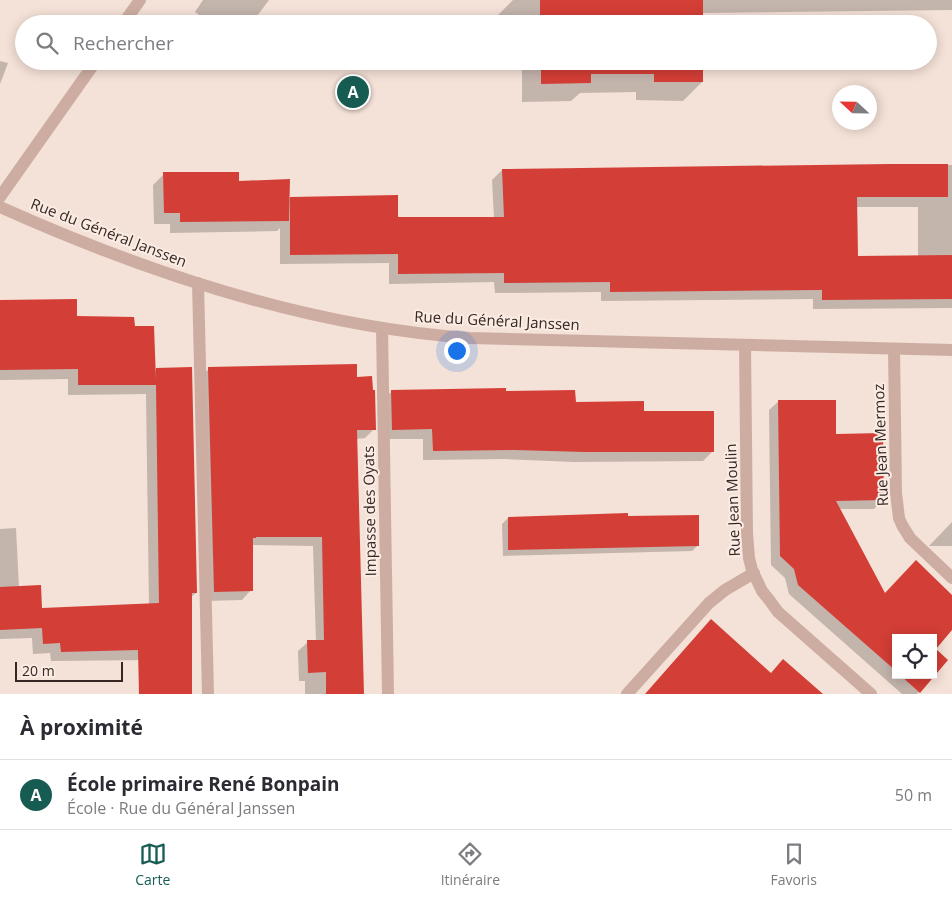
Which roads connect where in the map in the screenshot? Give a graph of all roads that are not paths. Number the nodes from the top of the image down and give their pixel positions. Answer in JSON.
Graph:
{"nodes":[{"id":1,"x":140,"y":0,"type":"edge"},
{"id":2,"x":129,"y":15,"type":"edge"},
{"id":3,"x":90,"y":70,"type":"edge"},
{"id":4,"x":0,"y":197,"type":"edge"},
{"id":5,"x":0,"y":207,"type":"edge"},
{"id":6,"x":198,"y":283,"type":"junction"},
{"id":7,"x":382,"y":328,"type":"junction"},
{"id":8,"x":745,"y":346,"type":"junction"},
{"id":9,"x":894,"y":349,"type":"junction"},
{"id":10,"x":952,"y":350,"type":"edge"},
{"id":11,"x":754,"y":573,"type":"junction"},
{"id":12,"x":952,"y":578,"type":"edge"},
{"id":13,"x":208,"y":694,"type":"edge"},
{"id":14,"x":388,"y":694,"type":"edge"},
{"id":15,"x":627,"y":694,"type":"edge"},
{"id":16,"x":871,"y":694,"type":"edge"}],
"edges":[{"from":1,"to":2,"type":"street"},
{"from":3,"to":4,"type":"street"},
{"from":5,"to":6,"type":"street","name":"Rue du Général Janssen"},
{"from":6,"to":7,"type":"street","name":"Rue du Général Janssen"},
{"from":6,"to":13,"type":"street"},
{"from":7,"to":8,"type":"street","name":"Rue du Général Janssen"},
{"from":7,"to":14,"type":"street","name":"Impasse des Oyats"},
{"from":8,"to":9,"type":"street","name":"Rue du Général Janssen"},
{"from":8,"to":11,"type":"street","name":"Rue Jean Moulin"},
{"from":9,"to":10,"type":"street","name":"Rue du Général Janssen"},
{"from":9,"to":12,"type":"street","name":"Rue Jean Mermoz"},
{"from":11,"to":15,"type":"street"},
{"from":11,"to":16,"type":"street","name":"Rue Jean Moulin"}]}
